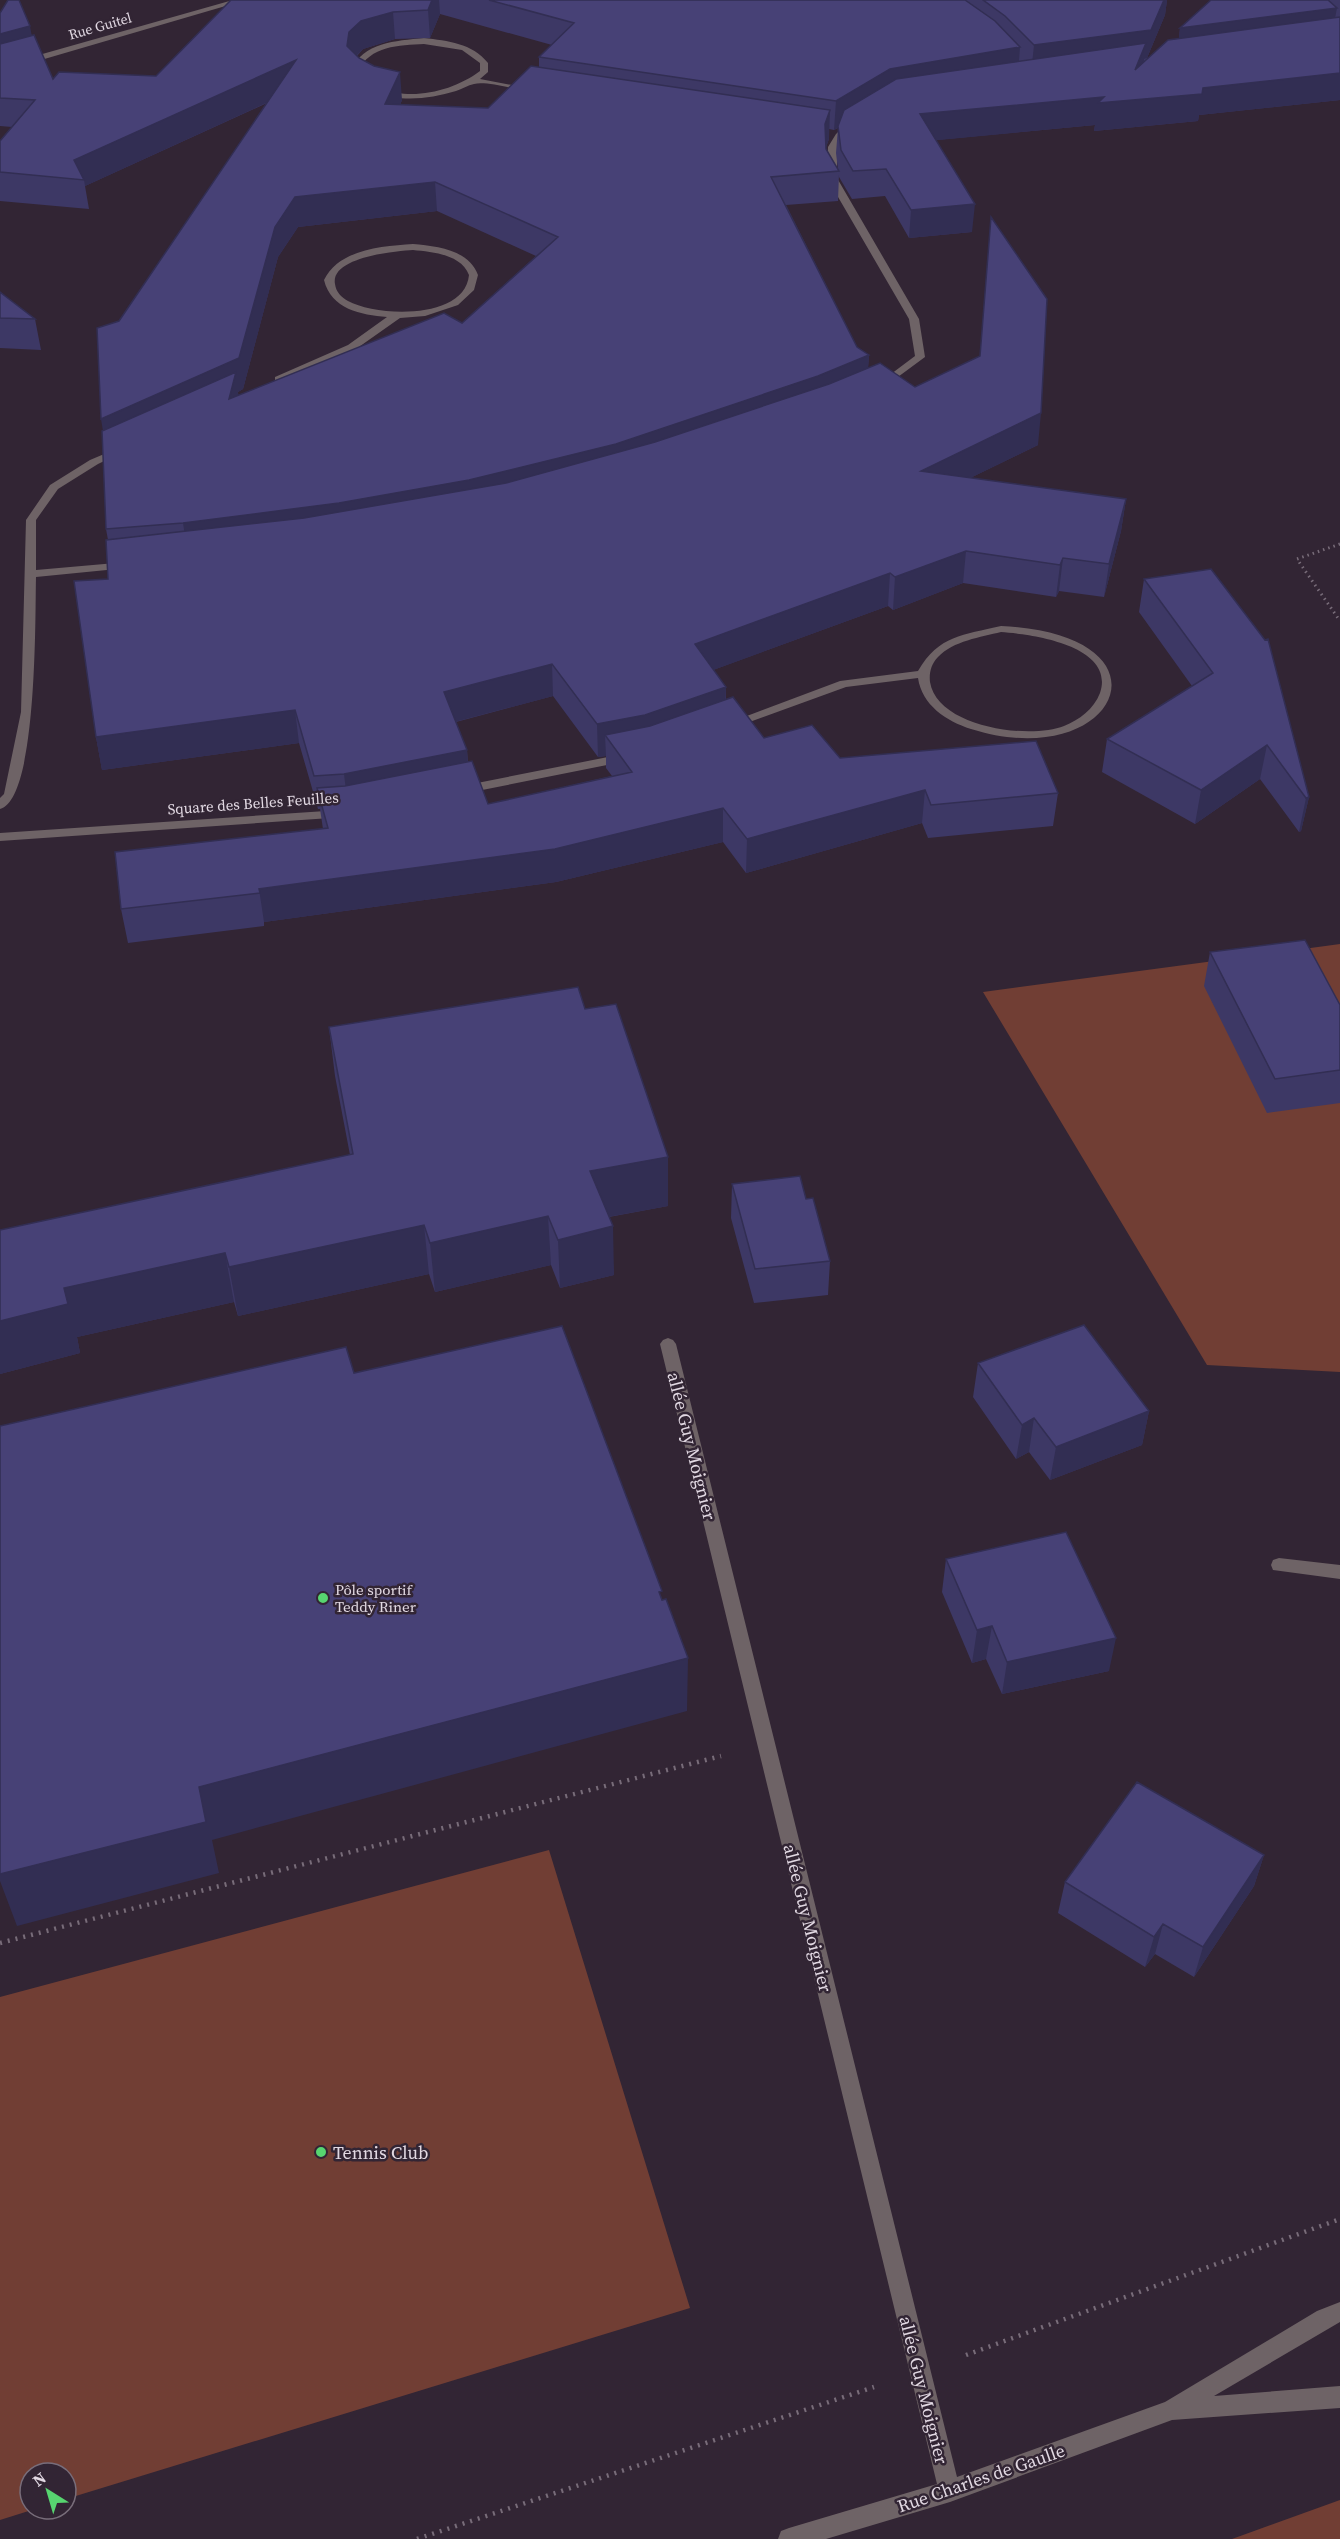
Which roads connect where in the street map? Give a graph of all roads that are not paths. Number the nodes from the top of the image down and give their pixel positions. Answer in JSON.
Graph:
{"nodes":[{"id":1,"x":242,"y":0,"type":"edge"},
{"id":2,"x":0,"y":69,"type":"edge"},
{"id":3,"x":476,"y":81,"type":"junction"},
{"id":4,"x":534,"y":89,"type":"edge"},
{"id":5,"x":861,"y":118,"type":"edge"},
{"id":6,"x":825,"y":134,"type":"edge"},
{"id":7,"x":837,"y":135,"type":"junction"},
{"id":8,"x":397,"y":315,"type":"junction"},
{"id":9,"x":266,"y":385,"type":"edge"},
{"id":10,"x":875,"y":388,"type":"edge"},
{"id":11,"x":126,"y":448,"type":"edge"},
{"id":12,"x":142,"y":564,"type":"edge"},
{"id":13,"x":30,"y":574,"type":"junction"},
{"id":14,"x":922,"y":674,"type":"junction"},
{"id":15,"x":714,"y":730,"type":"edge"},
{"id":16,"x":638,"y":756,"type":"edge"},
{"id":17,"x":452,"y":792,"type":"edge"},
{"id":18,"x":0,"y":805,"type":"edge"},
{"id":19,"x":359,"y":811,"type":"edge"},
{"id":20,"x":0,"y":837,"type":"edge"},
{"id":21,"x":668,"y":1344,"type":"dead end"},
{"id":22,"x":1279,"y":1565,"type":"dead end"},
{"id":23,"x":1340,"y":1572,"type":"edge"},
{"id":24,"x":1340,"y":2312,"type":"edge"},
{"id":25,"x":1340,"y":2397,"type":"edge"},
{"id":26,"x":1171,"y":2410,"type":"junction"},
{"id":27,"x":950,"y":2492,"type":"junction"},
{"id":28,"x":789,"y":2539,"type":"edge"}],
"edges":[{"from":1,"to":2,"type":"street","name":"Rue Guitel"},
{"from":3,"to":3,"type":"street"},
{"from":3,"to":4,"type":"street"},
{"from":5,"to":7,"type":"street"},
{"from":6,"to":7,"type":"street"},
{"from":7,"to":10,"type":"street"},
{"from":8,"to":8,"type":"street"},
{"from":8,"to":9,"type":"street"},
{"from":11,"to":13,"type":"street"},
{"from":12,"to":13,"type":"street"},
{"from":13,"to":18,"type":"street"},
{"from":14,"to":14,"type":"street"},
{"from":14,"to":15,"type":"street"},
{"from":16,"to":17,"type":"street"},
{"from":19,"to":20,"type":"street","name":"Square des Belles Feuilles"},
{"from":21,"to":27,"type":"street","name":"allée Guy Moignier"},
{"from":22,"to":23,"type":"street"},
{"from":24,"to":26,"type":"street"},
{"from":25,"to":26,"type":"street"},
{"from":26,"to":27,"type":"street","name":"Rue Charles de Gaulle"},
{"from":27,"to":28,"type":"street","name":"Rue Charles de Gaulle"}]}
